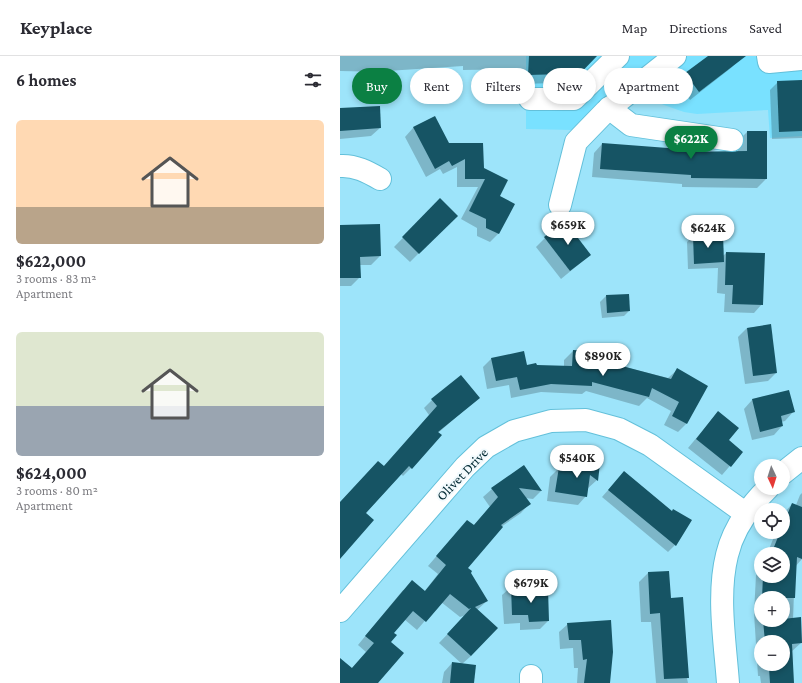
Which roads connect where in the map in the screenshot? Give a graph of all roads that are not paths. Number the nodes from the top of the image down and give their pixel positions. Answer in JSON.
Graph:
{"nodes":[{"id":1,"x":618,"y":56,"type":"edge"},
{"id":2,"x":675,"y":56,"type":"edge"},
{"id":3,"x":768,"y":56,"type":"edge"},
{"id":4,"x":802,"y":59,"type":"edge"},
{"id":5,"x":535,"y":99,"type":"edge"},
{"id":6,"x":609,"y":108,"type":"junction"},
{"id":7,"x":732,"y":140,"type":"dead end"},
{"id":8,"x":340,"y":166,"type":"edge"},
{"id":9,"x":380,"y":180,"type":"dead end"},
{"id":10,"x":560,"y":205,"type":"dead end"},
{"id":11,"x":802,"y":458,"type":"edge"},
{"id":12,"x":790,"y":467,"type":"edge"},
{"id":13,"x":762,"y":495,"type":"edge"},
{"id":14,"x":746,"y":513,"type":"junction"},
{"id":15,"x":340,"y":611,"type":"edge"},
{"id":16,"x":728,"y":683,"type":"edge"}],
"edges":[{"from":1,"to":5,"type":"street"},
{"from":2,"to":6,"type":"street"},
{"from":3,"to":4,"type":"street"},
{"from":6,"to":7,"type":"street"},
{"from":6,"to":10,"type":"street"},
{"from":8,"to":9,"type":"street"},
{"from":11,"to":12,"type":"street"},
{"from":13,"to":14,"type":"street"},
{"from":14,"to":15,"type":"street","name":"Olivet Drive"},
{"from":14,"to":16,"type":"street"}]}
